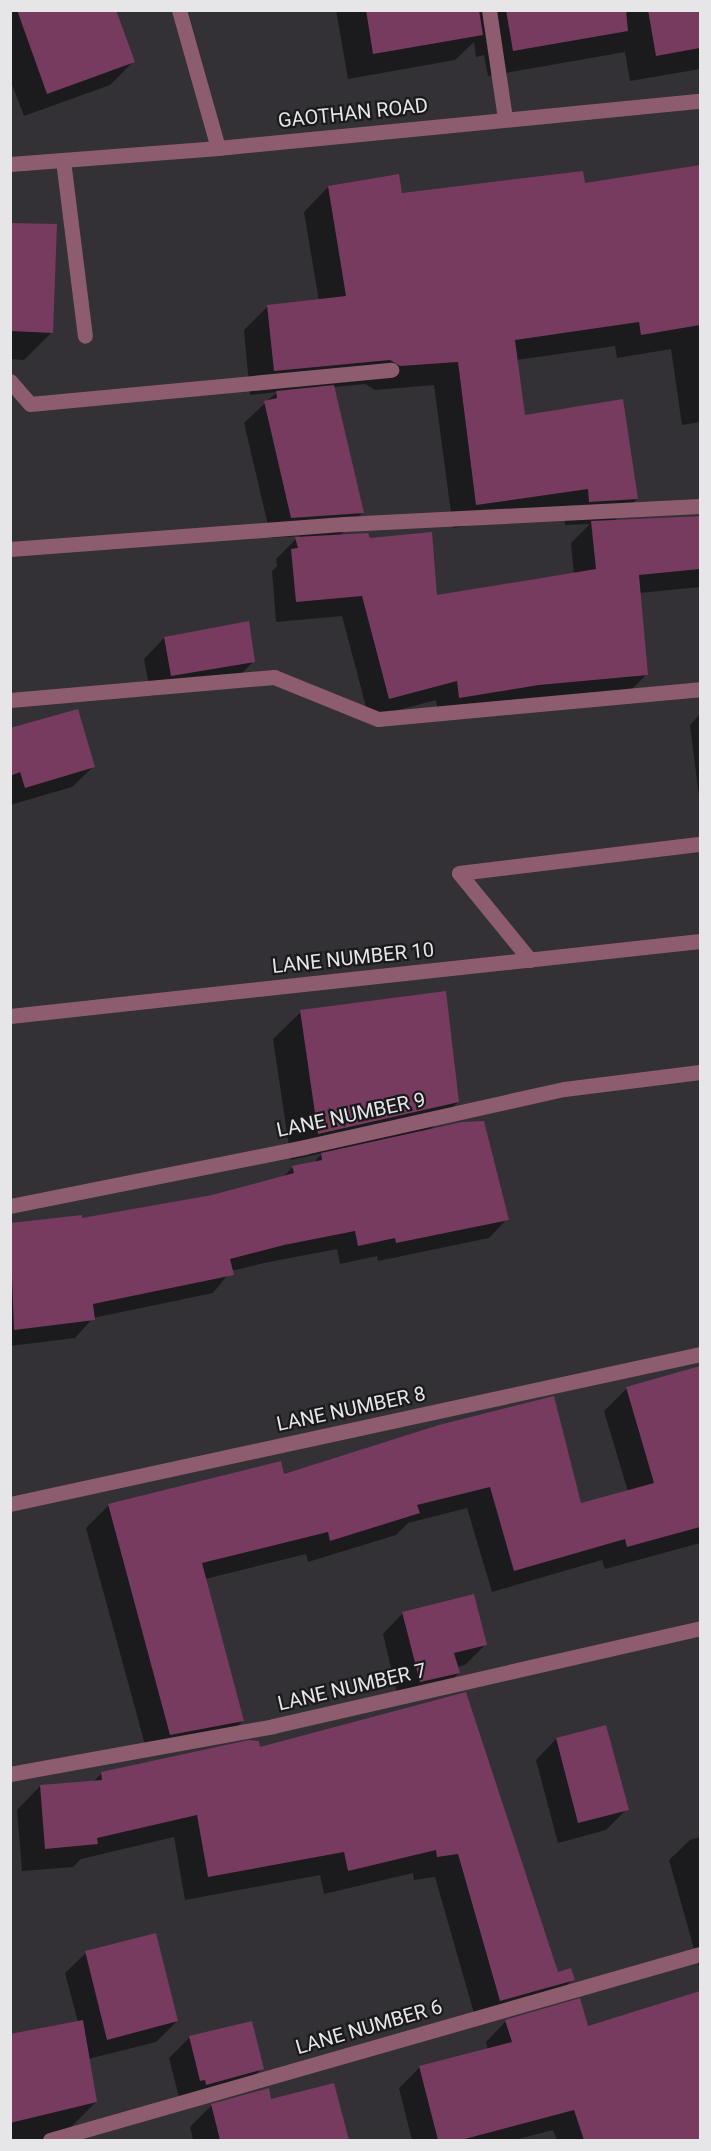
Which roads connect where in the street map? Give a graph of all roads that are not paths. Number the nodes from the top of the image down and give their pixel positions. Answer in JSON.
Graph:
{"nodes":[{"id":1,"x":179,"y":10,"type":"edge"},
{"id":2,"x":489,"y":10,"type":"edge"},
{"id":3,"x":700,"y":101,"type":"edge"},
{"id":4,"x":506,"y":118,"type":"junction"},
{"id":5,"x":218,"y":148,"type":"junction"},
{"id":6,"x":63,"y":160,"type":"junction"},
{"id":7,"x":10,"y":164,"type":"edge"},
{"id":8,"x":85,"y":336,"type":"dead end"},
{"id":9,"x":392,"y":370,"type":"dead end"},
{"id":10,"x":10,"y":381,"type":"edge"},
{"id":11,"x":700,"y":506,"type":"edge"},
{"id":12,"x":10,"y":549,"type":"edge"},
{"id":13,"x":700,"y":689,"type":"edge"},
{"id":14,"x":10,"y":700,"type":"edge"},
{"id":15,"x":700,"y":844,"type":"edge"},
{"id":16,"x":700,"y":941,"type":"edge"},
{"id":17,"x":530,"y":960,"type":"junction"},
{"id":18,"x":10,"y":1016,"type":"edge"},
{"id":19,"x":700,"y":1072,"type":"edge"},
{"id":20,"x":10,"y":1206,"type":"edge"},
{"id":21,"x":700,"y":1354,"type":"edge"},
{"id":22,"x":10,"y":1504,"type":"edge"},
{"id":23,"x":700,"y":1628,"type":"edge"},
{"id":24,"x":10,"y":1774,"type":"edge"},
{"id":25,"x":700,"y":1954,"type":"edge"},
{"id":26,"x":50,"y":2140,"type":"edge"}],
"edges":[{"from":1,"to":5,"type":"street"},
{"from":2,"to":4,"type":"street"},
{"from":3,"to":4,"type":"street","name":"GAOTHAN ROAD"},
{"from":4,"to":5,"type":"street","name":"GAOTHAN ROAD"},
{"from":5,"to":6,"type":"street","name":"GAOTHAN ROAD"},
{"from":6,"to":7,"type":"street","name":"GAOTHAN ROAD"},
{"from":6,"to":8,"type":"street"},
{"from":9,"to":10,"type":"street"},
{"from":11,"to":12,"type":"street"},
{"from":13,"to":14,"type":"street"},
{"from":15,"to":17,"type":"street"},
{"from":16,"to":17,"type":"street","name":"LANE NUMBER 10"},
{"from":17,"to":18,"type":"street","name":"LANE NUMBER 10"},
{"from":19,"to":20,"type":"street","name":"LANE NUMBER 9"},
{"from":21,"to":22,"type":"street","name":"LANE NUMBER 8"},
{"from":23,"to":24,"type":"street","name":"LANE NUMBER 7"},
{"from":25,"to":26,"type":"street","name":"LANE NUMBER 6"}]}
